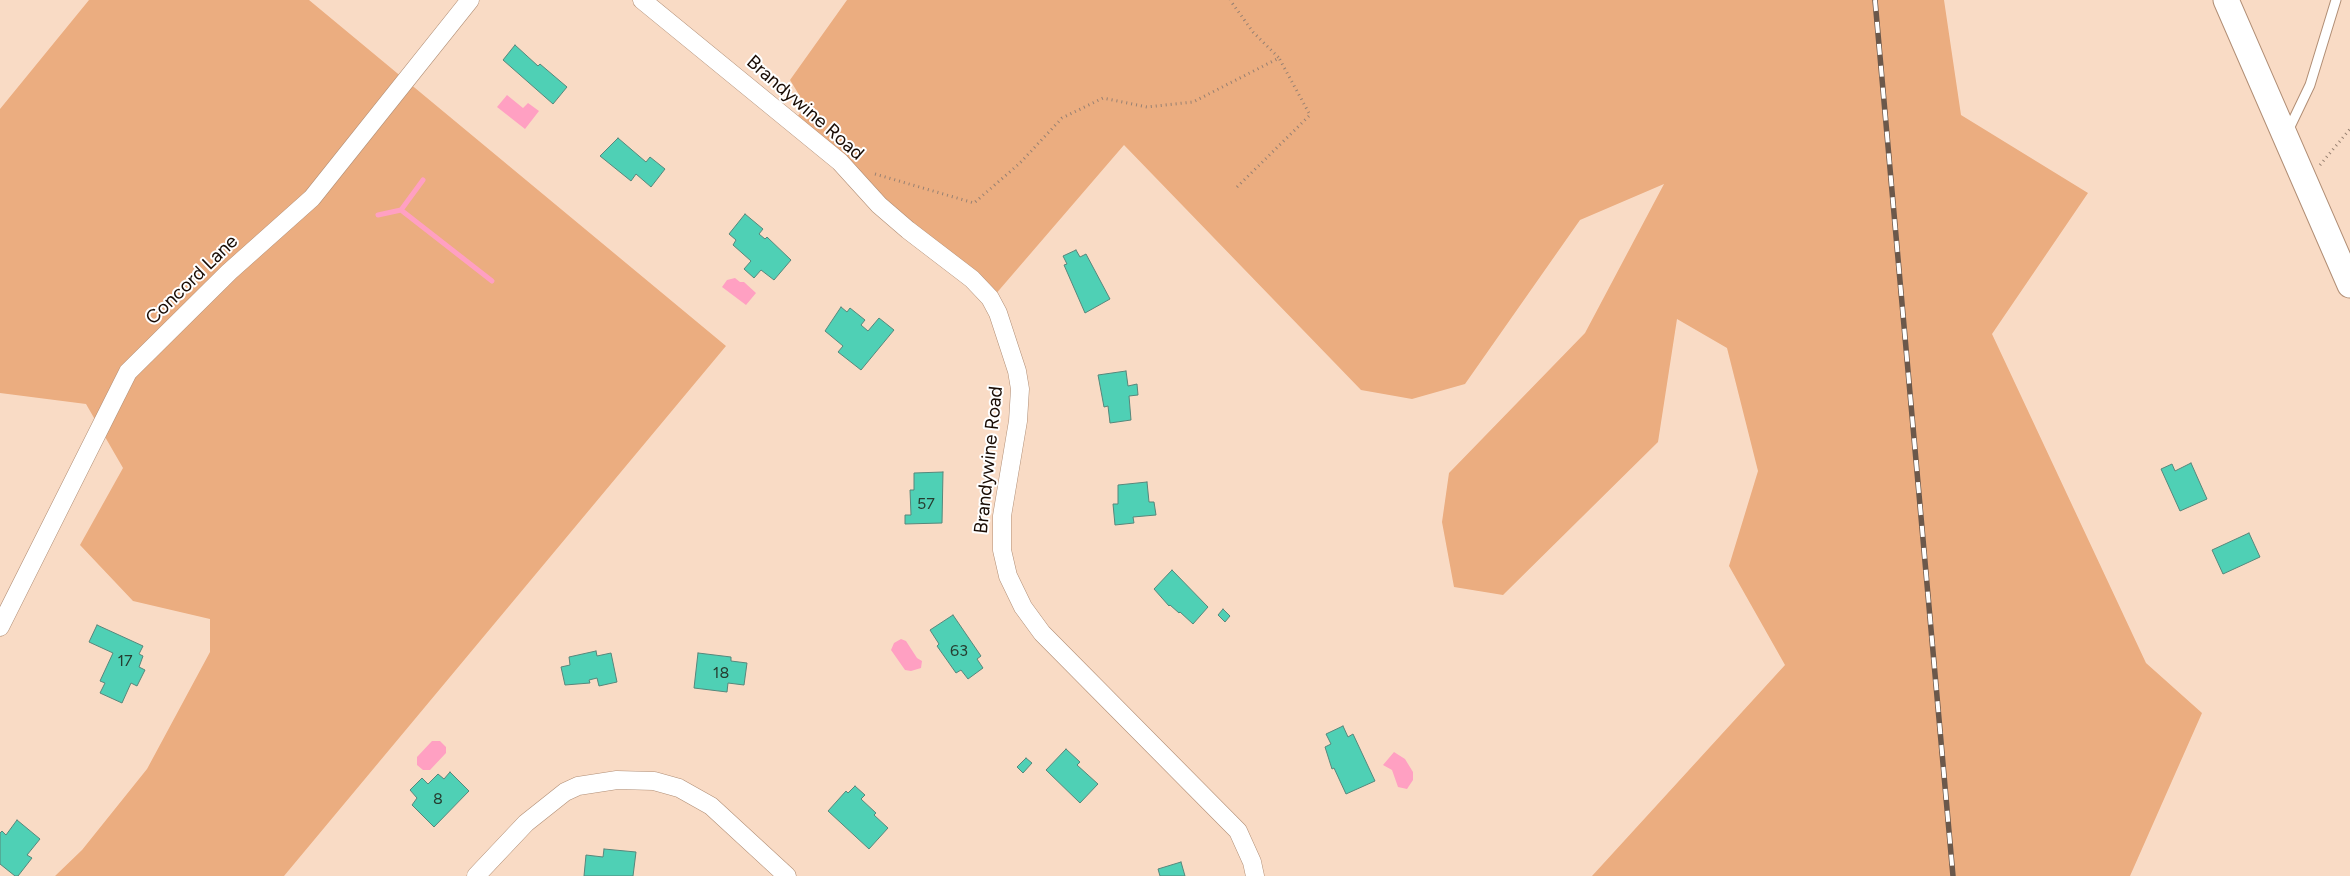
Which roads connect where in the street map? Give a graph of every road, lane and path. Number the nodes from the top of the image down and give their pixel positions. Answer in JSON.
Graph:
{"nodes":[{"id":1,"x":470,"y":0,"type":"edge"},
{"id":2,"x":642,"y":0,"type":"edge"},
{"id":3,"x":1230,"y":0,"type":"edge"},
{"id":4,"x":2226,"y":0,"type":"edge"},
{"id":5,"x":2336,"y":0,"type":"edge"},
{"id":6,"x":1279,"y":58,"type":"junction"},
{"id":7,"x":2350,"y":129,"type":"edge"},
{"id":8,"x":2286,"y":136,"type":"junction"},
{"id":9,"x":874,"y":174,"type":"dead end"},
{"id":10,"x":2306,"y":183,"type":"junction"},
{"id":11,"x":1238,"y":187,"type":"dead end"},
{"id":12,"x":2350,"y":285,"type":"edge"},
{"id":13,"x":0,"y":627,"type":"edge"},
{"id":14,"x":476,"y":876,"type":"edge"},
{"id":15,"x":787,"y":876,"type":"edge"},
{"id":16,"x":1254,"y":876,"type":"edge"}],
"edges":[{"from":1,"to":13,"type":"street","name":"Concord Lane"},
{"from":2,"to":16,"type":"street","name":"Brandywine Road"},
{"from":3,"to":6,"type":"path"},
{"from":4,"to":8,"type":"street"},
{"from":5,"to":8,"type":"lane"},
{"from":6,"to":9,"type":"path"},
{"from":6,"to":11,"type":"path"},
{"from":7,"to":10,"type":"path"},
{"from":8,"to":10,"type":"street"},
{"from":10,"to":12,"type":"street"},
{"from":14,"to":15,"type":"street"}]}
